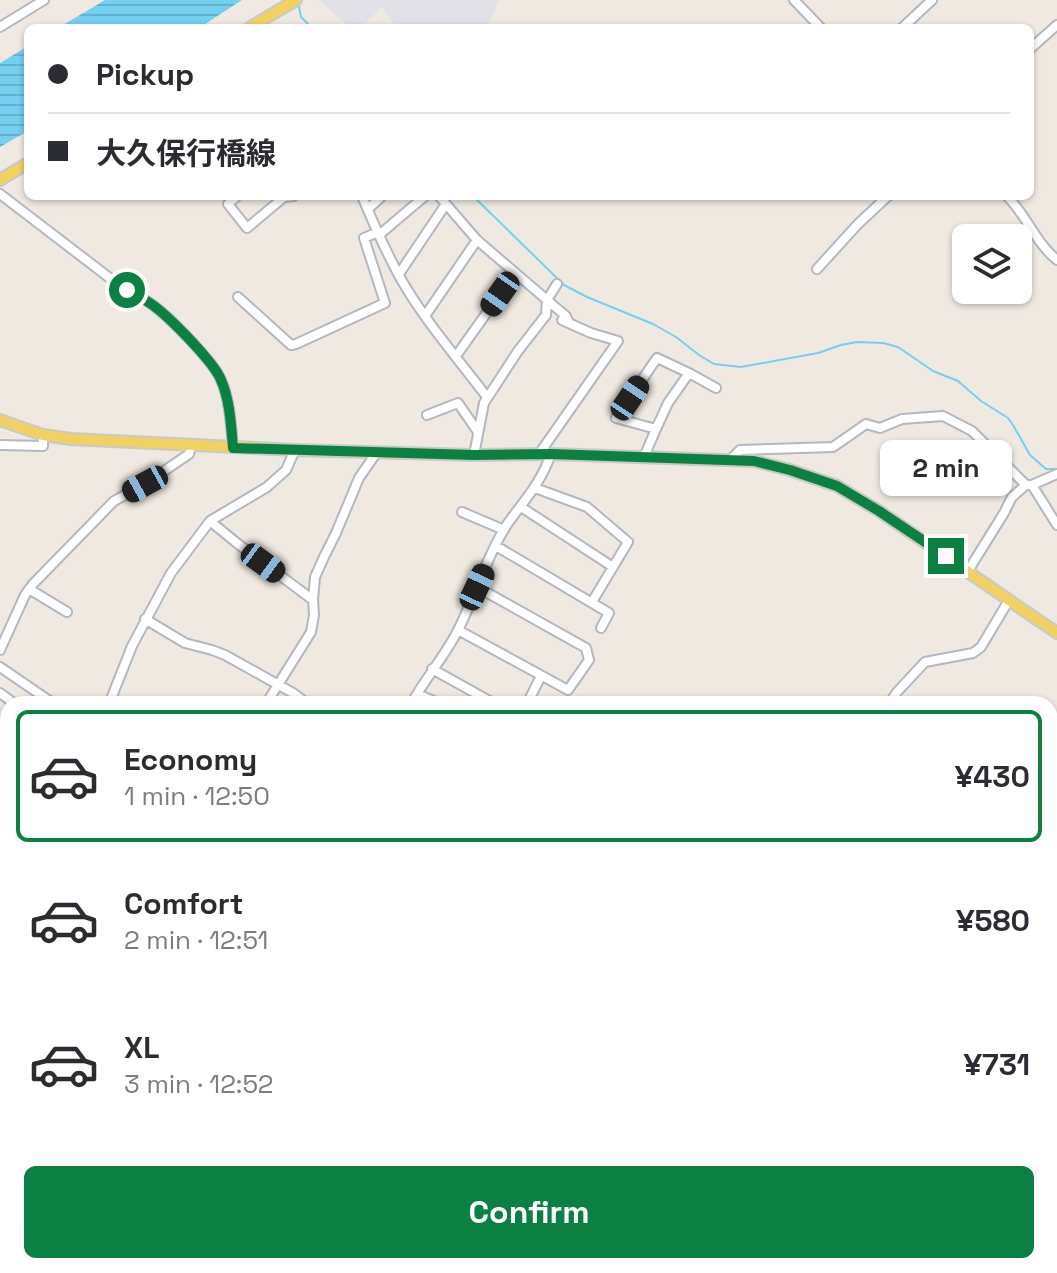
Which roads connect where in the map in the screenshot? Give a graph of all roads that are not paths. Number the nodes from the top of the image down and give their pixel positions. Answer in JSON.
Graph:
{"nodes":[{"id":1,"x":44,"y":0,"type":"edge"},
{"id":2,"x":794,"y":0,"type":"edge"},
{"id":3,"x":932,"y":0,"type":"edge"},
{"id":4,"x":294,"y":1,"type":"edge"},
{"id":5,"x":256,"y":24,"type":"edge"},
{"id":6,"x":817,"y":24,"type":"edge"},
{"id":7,"x":906,"y":24,"type":"edge"},
{"id":8,"x":1057,"y":25,"type":"edge"},
{"id":9,"x":0,"y":27,"type":"edge"},
{"id":10,"x":1034,"y":45,"type":"edge"},
{"id":11,"x":24,"y":165,"type":"edge"},
{"id":12,"x":0,"y":180,"type":"edge"},
{"id":13,"x":0,"y":194,"type":"edge"},
{"id":14,"x":232,"y":200,"type":"edge"},
{"id":15,"x":280,"y":200,"type":"edge"},
{"id":16,"x":364,"y":200,"type":"edge"},
{"id":17,"x":378,"y":200,"type":"edge"},
{"id":18,"x":420,"y":200,"type":"edge"},
{"id":19,"x":442,"y":200,"type":"edge"},
{"id":20,"x":884,"y":200,"type":"edge"},
{"id":21,"x":1011,"y":200,"type":"edge"},
{"id":22,"x":368,"y":209,"type":"junction"},
{"id":23,"x":378,"y":234,"type":"junction"},
{"id":24,"x":477,"y":240,"type":"junction"},
{"id":25,"x":1057,"y":260,"type":"edge"},
{"id":26,"x":817,"y":269,"type":"dead end"},
{"id":27,"x":515,"y":273,"type":"junction"},
{"id":28,"x":399,"y":274,"type":"junction"},
{"id":29,"x":557,"y":284,"type":"dead end"},
{"id":30,"x":238,"y":297,"type":"dead end"},
{"id":31,"x":547,"y":300,"type":"junction"},
{"id":32,"x":425,"y":316,"type":"junction"},
{"id":33,"x":456,"y":356,"type":"junction"},
{"id":34,"x":689,"y":373,"type":"junction"},
{"id":35,"x":716,"y":388,"type":"dead end"},
{"id":36,"x":487,"y":397,"type":"junction"},
{"id":37,"x":427,"y":415,"type":"dead end"},
{"id":38,"x":0,"y":420,"type":"edge"},
{"id":39,"x":656,"y":429,"type":"junction"},
{"id":40,"x":478,"y":432,"type":"junction"},
{"id":41,"x":43,"y":435,"type":"junction"},
{"id":42,"x":0,"y":445,"type":"edge"},
{"id":43,"x":192,"y":445,"type":"junction"},
{"id":44,"x":233,"y":448,"type":"junction"},
{"id":45,"x":295,"y":450,"type":"junction"},
{"id":46,"x":377,"y":452,"type":"junction"},
{"id":47,"x":545,"y":454,"type":"junction"},
{"id":48,"x":474,"y":455,"type":"junction"},
{"id":49,"x":644,"y":457,"type":"junction"},
{"id":50,"x":730,"y":460,"type":"junction"},
{"id":51,"x":1057,"y":474,"type":"edge"},
{"id":52,"x":1029,"y":485,"type":"junction"},
{"id":53,"x":535,"y":488,"type":"junction"},
{"id":54,"x":521,"y":507,"type":"junction"},
{"id":55,"x":462,"y":512,"type":"dead end"},
{"id":56,"x":210,"y":521,"type":"junction"},
{"id":57,"x":1057,"y":525,"type":"edge"},
{"id":58,"x":504,"y":530,"type":"junction"},
{"id":59,"x":496,"y":546,"type":"junction"},
{"id":60,"x":613,"y":567,"type":"junction"},
{"id":61,"x":968,"y":571,"type":"junction"},
{"id":62,"x":477,"y":587,"type":"junction"},
{"id":63,"x":29,"y":589,"type":"junction"},
{"id":64,"x":313,"y":600,"type":"junction"},
{"id":65,"x":1009,"y":600,"type":"junction"},
{"id":66,"x":592,"y":602,"type":"junction"},
{"id":67,"x":67,"y":612,"type":"dead end"},
{"id":68,"x":145,"y":619,"type":"junction"},
{"id":69,"x":601,"y":628,"type":"dead end"},
{"id":70,"x":458,"y":630,"type":"junction"},
{"id":71,"x":1057,"y":633,"type":"edge"},
{"id":72,"x":0,"y":650,"type":"edge"},
{"id":73,"x":0,"y":667,"type":"edge"},
{"id":74,"x":432,"y":669,"type":"junction"},
{"id":75,"x":541,"y":676,"type":"junction"},
{"id":76,"x":278,"y":684,"type":"junction"},
{"id":77,"x":417,"y":694,"type":"joint"},
{"id":78,"x":42,"y":696,"type":"edge"},
{"id":79,"x":112,"y":696,"type":"edge"},
{"id":80,"x":271,"y":696,"type":"edge"},
{"id":81,"x":296,"y":696,"type":"edge"},
{"id":82,"x":422,"y":696,"type":"edge"},
{"id":83,"x":481,"y":696,"type":"edge"},
{"id":84,"x":531,"y":696,"type":"edge"},
{"id":85,"x":894,"y":696,"type":"edge"}],
"edges":[{"from":1,"to":9,"type":"street"},
{"from":2,"to":6,"type":"street"},
{"from":3,"to":7,"type":"street"},
{"from":4,"to":5,"type":"main road"},
{"from":8,"to":10,"type":"street"},
{"from":11,"to":12,"type":"main road"},
{"from":13,"to":44,"type":"street"},
{"from":14,"to":15,"type":"street"},
{"from":16,"to":22,"type":"street"},
{"from":17,"to":22,"type":"street"},
{"from":18,"to":23,"type":"street"},
{"from":19,"to":24,"type":"street"},
{"from":19,"to":28,"type":"street"},
{"from":20,"to":26,"type":"street"},
{"from":21,"to":25,"type":"street"},
{"from":22,"to":23,"type":"street"},
{"from":23,"to":28,"type":"street"},
{"from":23,"to":30,"type":"street"},
{"from":24,"to":27,"type":"street"},
{"from":24,"to":32,"type":"street"},
{"from":27,"to":31,"type":"street"},
{"from":27,"to":33,"type":"street"},
{"from":28,"to":32,"type":"street"},
{"from":29,"to":31,"type":"street"},
{"from":31,"to":36,"type":"street"},
{"from":31,"to":47,"type":"street"},
{"from":32,"to":33,"type":"street"},
{"from":33,"to":36,"type":"street"},
{"from":34,"to":35,"type":"street"},
{"from":34,"to":39,"type":"street"},
{"from":34,"to":39,"type":"street"},
{"from":36,"to":40,"type":"street"},
{"from":37,"to":40,"type":"street"},
{"from":38,"to":41,"type":"main road"},
{"from":39,"to":49,"type":"street"},
{"from":40,"to":48,"type":"street"},
{"from":41,"to":42,"type":"street"},
{"from":41,"to":43,"type":"main road"},
{"from":43,"to":44,"type":"main road"},
{"from":43,"to":63,"type":"street"},
{"from":44,"to":45,"type":"main road"},
{"from":45,"to":46,"type":"main road"},
{"from":45,"to":56,"type":"street"},
{"from":46,"to":48,"type":"main road"},
{"from":46,"to":64,"type":"street"},
{"from":47,"to":48,"type":"main road"},
{"from":47,"to":49,"type":"main road"},
{"from":47,"to":53,"type":"street"},
{"from":49,"to":50,"type":"main road"},
{"from":50,"to":52,"type":"street"},
{"from":50,"to":61,"type":"main road"},
{"from":51,"to":52,"type":"street"},
{"from":52,"to":57,"type":"street"},
{"from":52,"to":61,"type":"street"},
{"from":53,"to":54,"type":"street"},
{"from":53,"to":60,"type":"street"},
{"from":54,"to":58,"type":"street"},
{"from":54,"to":60,"type":"street"},
{"from":55,"to":58,"type":"street"},
{"from":56,"to":64,"type":"street"},
{"from":56,"to":68,"type":"street"},
{"from":58,"to":59,"type":"street"},
{"from":59,"to":62,"type":"street"},
{"from":59,"to":66,"type":"street"},
{"from":60,"to":66,"type":"street"},
{"from":61,"to":65,"type":"main road"},
{"from":62,"to":70,"type":"street"},
{"from":62,"to":75,"type":"street"},
{"from":63,"to":67,"type":"street"},
{"from":63,"to":72,"type":"street"},
{"from":64,"to":76,"type":"street"},
{"from":65,"to":71,"type":"main road"},
{"from":65,"to":85,"type":"street"},
{"from":66,"to":69,"type":"street"},
{"from":68,"to":76,"type":"street"},
{"from":68,"to":79,"type":"street"},
{"from":70,"to":74,"type":"street"},
{"from":70,"to":75,"type":"street"},
{"from":73,"to":78,"type":"street"},
{"from":74,"to":77,"type":"street"},
{"from":74,"to":83,"type":"street"},
{"from":75,"to":84,"type":"street"},
{"from":76,"to":80,"type":"street"},
{"from":76,"to":81,"type":"street"},
{"from":77,"to":82,"type":"street"}]}
